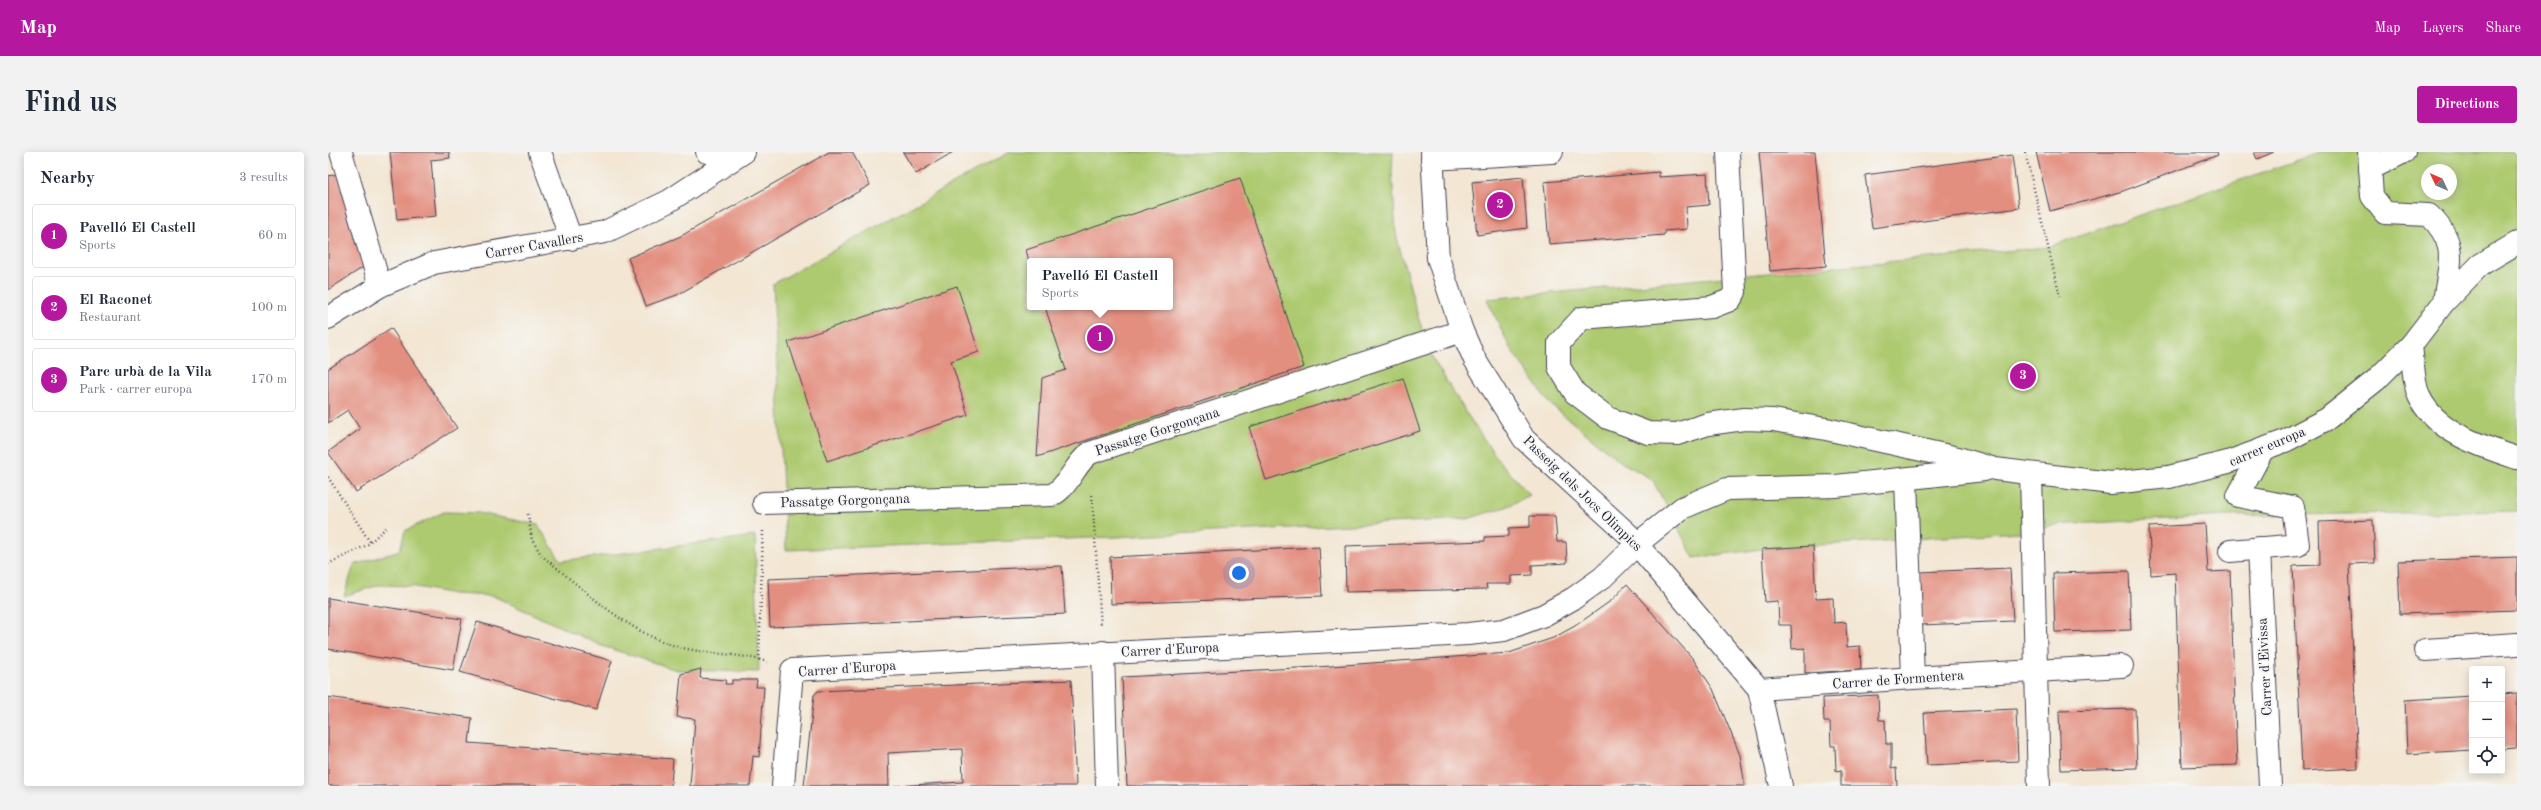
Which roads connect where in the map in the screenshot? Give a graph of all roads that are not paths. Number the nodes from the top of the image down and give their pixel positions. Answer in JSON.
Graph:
{"nodes":[{"id":1,"x":341,"y":152,"type":"edge"},
{"id":2,"x":540,"y":152,"type":"edge"},
{"id":3,"x":706,"y":152,"type":"edge"},
{"id":4,"x":1552,"y":152,"type":"edge"},
{"id":5,"x":1728,"y":152,"type":"edge"},
{"id":6,"x":2404,"y":152,"type":"edge"},
{"id":7,"x":739,"y":155,"type":"edge"},
{"id":8,"x":1432,"y":155,"type":"edge"},
{"id":9,"x":2369,"y":160,"type":"edge"},
{"id":10,"x":571,"y":239,"type":"junction"},
{"id":11,"x":2517,"y":243,"type":"edge"},
{"id":12,"x":380,"y":286,"type":"junction"},
{"id":13,"x":2444,"y":302,"type":"junction"},
{"id":14,"x":328,"y":318,"type":"edge"},
{"id":15,"x":1462,"y":331,"type":"junction"},
{"id":16,"x":2411,"y":345,"type":"junction"},
{"id":17,"x":2263,"y":449,"type":"junction"},
{"id":18,"x":2517,"y":458,"type":"edge"},
{"id":19,"x":1995,"y":469,"type":"junction"},
{"id":20,"x":2031,"y":474,"type":"junction"},
{"id":21,"x":1906,"y":479,"type":"junction"},
{"id":22,"x":764,"y":503,"type":"road end"},
{"id":23,"x":1637,"y":544,"type":"junction"},
{"id":24,"x":2259,"y":548,"type":"junction"},
{"id":25,"x":2230,"y":551,"type":"dead end"},
{"id":26,"x":2517,"y":644,"type":"edge"},
{"id":27,"x":2424,"y":650,"type":"dead end"},
{"id":28,"x":1103,"y":652,"type":"junction"},
{"id":29,"x":2122,"y":666,"type":"dead end"},
{"id":30,"x":2036,"y":670,"type":"junction"},
{"id":31,"x":1913,"y":678,"type":"junction"},
{"id":32,"x":1759,"y":689,"type":"junction"},
{"id":33,"x":783,"y":786,"type":"edge"},
{"id":34,"x":1107,"y":786,"type":"edge"},
{"id":35,"x":1781,"y":786,"type":"edge"},
{"id":36,"x":2039,"y":786,"type":"edge"},
{"id":37,"x":2270,"y":786,"type":"edge"}],
"edges":[{"from":1,"to":12,"type":"street"},
{"from":2,"to":10,"type":"street"},
{"from":3,"to":7,"type":"street"},
{"from":4,"to":8,"type":"street"},
{"from":5,"to":19,"type":"street"},
{"from":6,"to":9,"type":"street"},
{"from":7,"to":10,"type":"street","name":"Carrer Cavallers"},
{"from":8,"to":15,"type":"street","name":"Passeig dels Jocs Olimpics"},
{"from":9,"to":13,"type":"street"},
{"from":10,"to":12,"type":"street","name":"Carrer Cavallers"},
{"from":11,"to":13,"type":"street","name":"carrer europa"},
{"from":12,"to":14,"type":"street","name":"Carrer Cavallers"},
{"from":13,"to":16,"type":"street","name":"carrer europa"},
{"from":15,"to":22,"type":"street","name":"Passatge Gorgonçana"},
{"from":15,"to":23,"type":"street","name":"Passeig dels Jocs Olimpics"},
{"from":16,"to":17,"type":"street","name":"carrer europa"},
{"from":16,"to":18,"type":"street"},
{"from":17,"to":20,"type":"street","name":"carrer europa"},
{"from":17,"to":24,"type":"street"},
{"from":19,"to":20,"type":"street","name":"carrer europa"},
{"from":19,"to":21,"type":"street","name":"Carrer d'Europa"},
{"from":20,"to":30,"type":"street"},
{"from":21,"to":23,"type":"street","name":"Carrer d'Europa"},
{"from":21,"to":31,"type":"street"},
{"from":23,"to":28,"type":"street","name":"Carrer d'Europa"},
{"from":23,"to":32,"type":"street","name":"Passeig dels Jocs Olimpics"},
{"from":24,"to":25,"type":"street"},
{"from":24,"to":37,"type":"street","name":"Carrer d'Eivissa"},
{"from":26,"to":27,"type":"street"},
{"from":28,"to":33,"type":"street","name":"Carrer d'Europa"},
{"from":28,"to":34,"type":"street"},
{"from":29,"to":30,"type":"street","name":"Carrer de Formentera"},
{"from":30,"to":31,"type":"street","name":"Carrer de Formentera"},
{"from":30,"to":36,"type":"street"},
{"from":31,"to":32,"type":"street","name":"Carrer de Formentera"},
{"from":32,"to":35,"type":"street","name":"Passeig dels Jocs Olimpics"}]}
